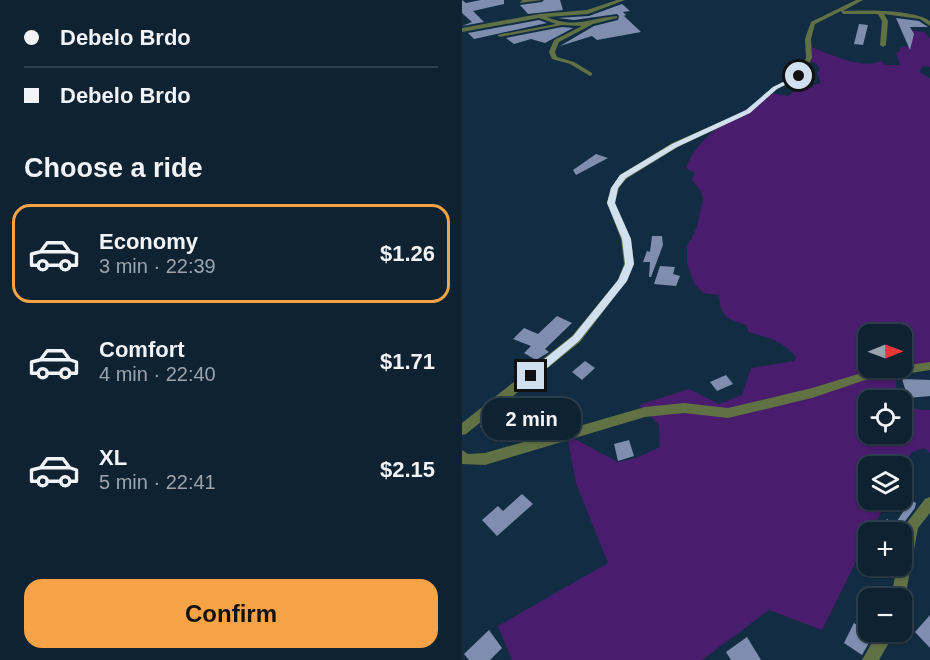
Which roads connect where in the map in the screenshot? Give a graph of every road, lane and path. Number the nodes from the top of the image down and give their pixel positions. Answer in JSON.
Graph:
{"nodes":[{"id":1,"x":539,"y":0,"type":"edge"},
{"id":2,"x":622,"y":0,"type":"edge"},
{"id":3,"x":860,"y":0,"type":"edge"},
{"id":4,"x":522,"y":2,"type":"dead end"},
{"id":5,"x":880,"y":12,"type":"junction"},
{"id":6,"x":832,"y":14,"type":"junction"},
{"id":7,"x":539,"y":16,"type":"junction"},
{"id":8,"x":615,"y":17,"type":"dead end"},
{"id":9,"x":462,"y":22,"type":"edge"},
{"id":10,"x":493,"y":23,"type":"junction"},
{"id":11,"x":590,"y":24,"type":"junction"},
{"id":12,"x":930,"y":24,"type":"edge"},
{"id":13,"x":559,"y":25,"type":"junction"},
{"id":14,"x":462,"y":30,"type":"edge"},
{"id":15,"x":500,"y":35,"type":"dead end"},
{"id":16,"x":883,"y":45,"type":"dead end"},
{"id":17,"x":590,"y":74,"type":"dead end"},
{"id":18,"x":930,"y":366,"type":"edge"},
{"id":19,"x":462,"y":430,"type":"edge"},
{"id":20,"x":463,"y":460,"type":"edge"},
{"id":21,"x":930,"y":503,"type":"edge"},
{"id":22,"x":900,"y":588,"type":"edge"},
{"id":23,"x":881,"y":642,"type":"edge"},
{"id":24,"x":870,"y":660,"type":"edge"}],
"edges":[{"from":1,"to":4,"type":"street"},
{"from":2,"to":7,"type":"street"},
{"from":3,"to":6,"type":"street"},
{"from":5,"to":6,"type":"street"},
{"from":5,"to":12,"type":"street"},
{"from":5,"to":16,"type":"street"},
{"from":6,"to":19,"type":"street"},
{"from":7,"to":10,"type":"street"},
{"from":7,"to":13,"type":"street"},
{"from":8,"to":11,"type":"street"},
{"from":9,"to":10,"type":"street"},
{"from":10,"to":14,"type":"street"},
{"from":11,"to":13,"type":"street"},
{"from":11,"to":17,"type":"street"},
{"from":13,"to":15,"type":"street"},
{"from":18,"to":20,"type":"street"},
{"from":21,"to":22,"type":"street"},
{"from":23,"to":24,"type":"street"}]}
